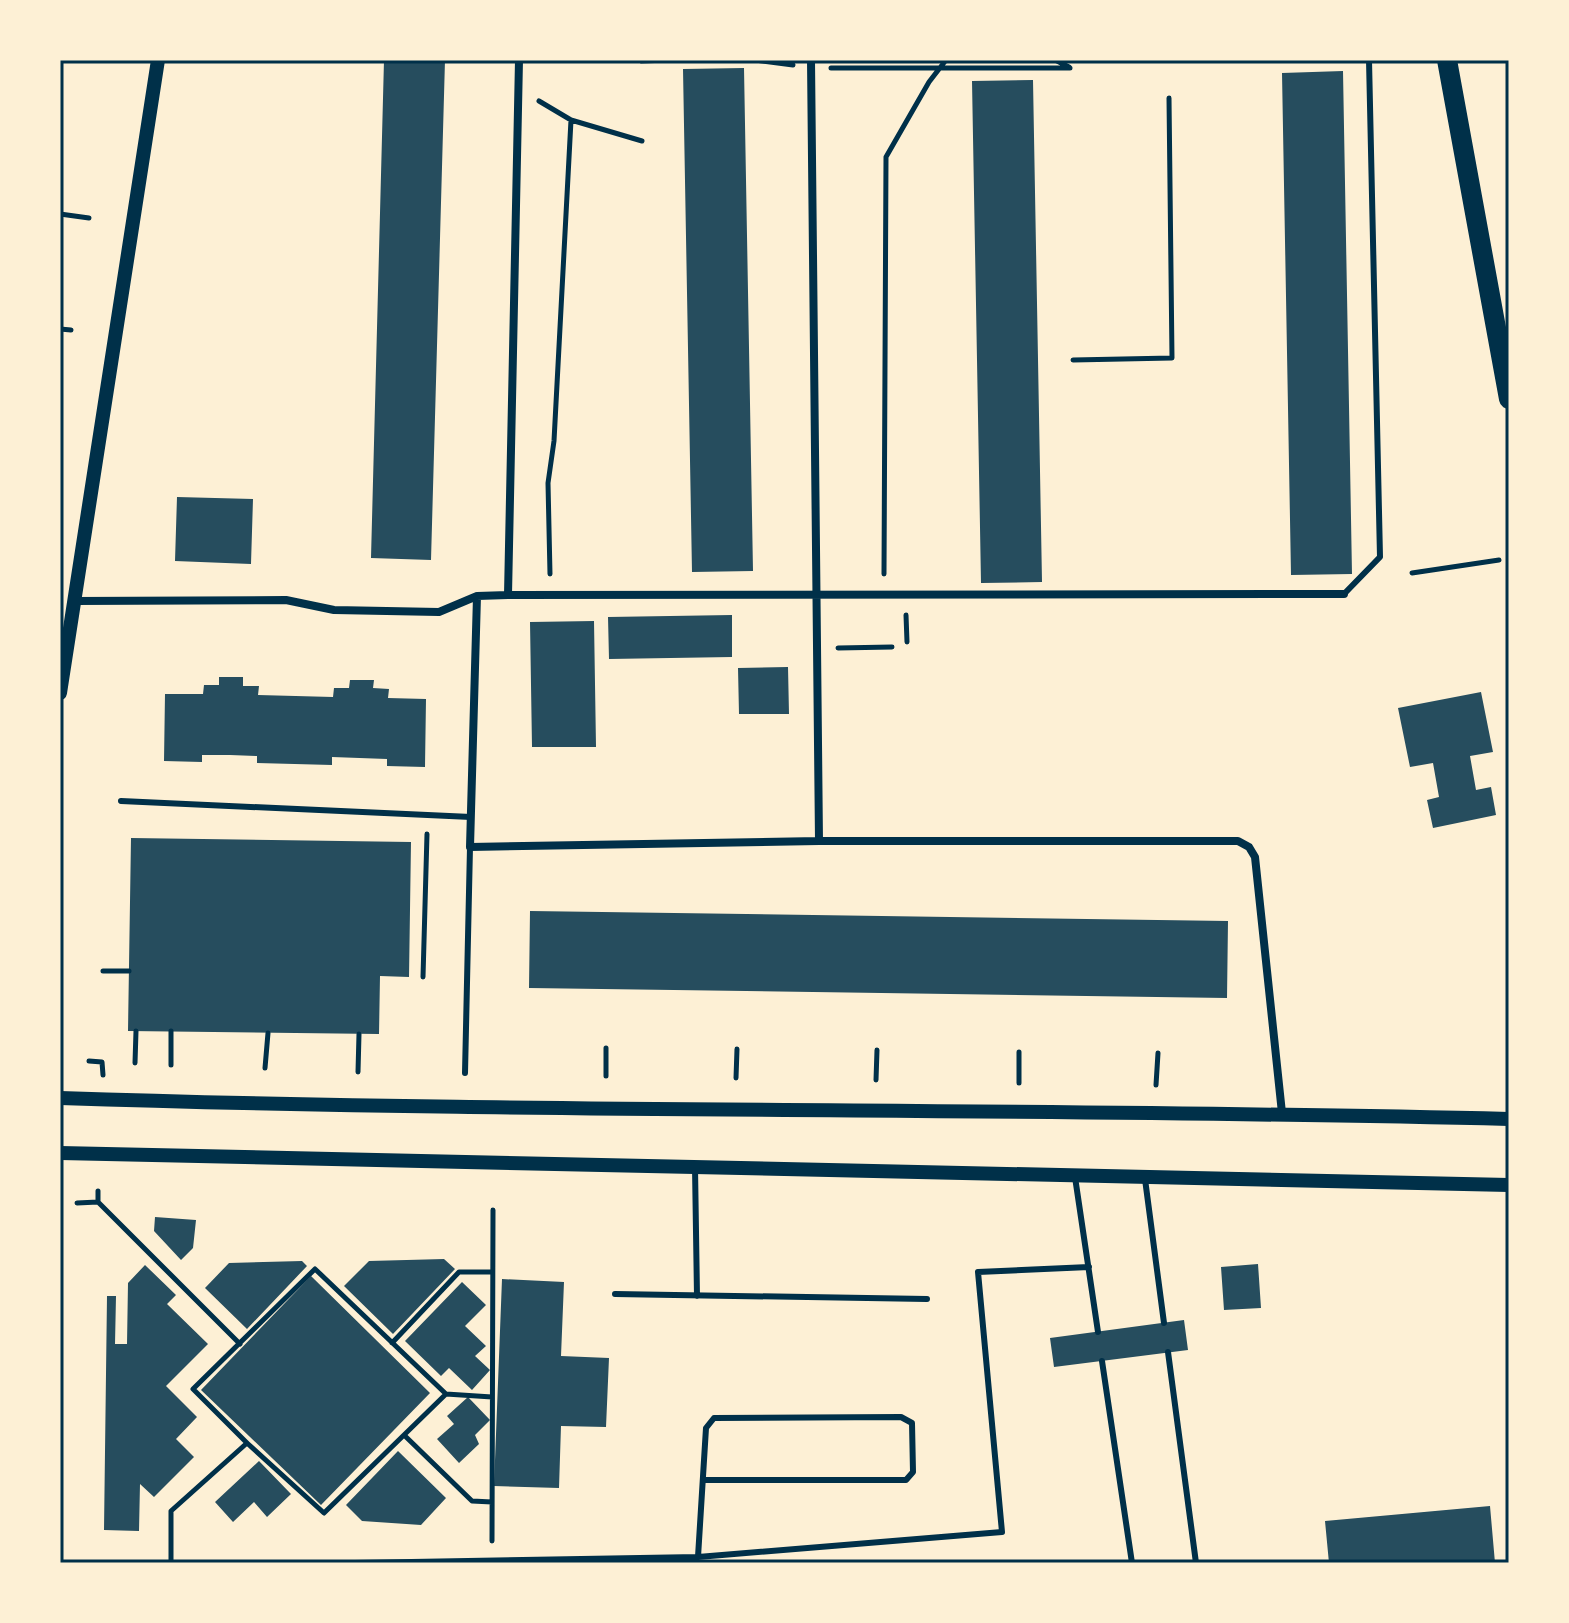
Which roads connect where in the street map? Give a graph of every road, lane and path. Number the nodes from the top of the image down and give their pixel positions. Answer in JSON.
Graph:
{"nodes":[{"id":1,"x":158,"y":60,"type":"edge"},
{"id":2,"x":519,"y":60,"type":"edge"},
{"id":3,"x":668,"y":60,"type":"edge"},
{"id":4,"x":755,"y":60,"type":"edge"},
{"id":5,"x":946,"y":60,"type":"edge"},
{"id":6,"x":1055,"y":60,"type":"edge"},
{"id":7,"x":1369,"y":60,"type":"edge"},
{"id":8,"x":1447,"y":60,"type":"edge"},
{"id":9,"x":641,"y":61,"type":"edge"},
{"id":10,"x":811,"y":64,"type":"edge"},
{"id":11,"x":941,"y":67,"type":"junction"},
{"id":12,"x":518,"y":89,"type":"junction"},
{"id":13,"x":1169,"y":98,"type":"dead end"},
{"id":14,"x":571,"y":120,"type":"junction"},
{"id":15,"x":642,"y":141,"type":"dead end"},
{"id":16,"x":60,"y":214,"type":"edge"},
{"id":17,"x":89,"y":218,"type":"dead end"},
{"id":18,"x":60,"y":329,"type":"edge"},
{"id":19,"x":71,"y":330,"type":"dead end"},
{"id":20,"x":1073,"y":360,"type":"dead end"},
{"id":21,"x":1509,"y":399,"type":"edge"},
{"id":22,"x":1499,"y":560,"type":"dead end"},
{"id":23,"x":1412,"y":573,"type":"dead end"},
{"id":24,"x":1344,"y":594,"type":"joint"},
{"id":25,"x":508,"y":595,"type":"junction"},
{"id":26,"x":551,"y":595,"type":"junction"},
{"id":27,"x":816,"y":595,"type":"junction"},
{"id":28,"x":884,"y":595,"type":"junction"},
{"id":29,"x":477,"y":596,"type":"junction"},
{"id":30,"x":72,"y":601,"type":"junction"},
{"id":31,"x":892,"y":647,"type":"dead end"},
{"id":32,"x":817,"y":648,"type":"junction"},
{"id":33,"x":60,"y":693,"type":"edge"},
{"id":34,"x":121,"y":801,"type":"dead end"},
{"id":35,"x":428,"y":815,"type":"junction"},
{"id":36,"x":471,"y":817,"type":"junction"},
{"id":37,"x":819,"y":841,"type":"junction"},
{"id":38,"x":470,"y":847,"type":"junction"},
{"id":39,"x":103,"y":971,"type":"dead end"},
{"id":40,"x":129,"y":971,"type":"dead end"},
{"id":41,"x":423,"y":977,"type":"dead end"},
{"id":42,"x":136,"y":1031,"type":"dead end"},
{"id":43,"x":171,"y":1031,"type":"dead end"},
{"id":44,"x":268,"y":1033,"type":"dead end"},
{"id":45,"x":359,"y":1034,"type":"dead end"},
{"id":46,"x":606,"y":1048,"type":"dead end"},
{"id":47,"x":737,"y":1049,"type":"dead end"},
{"id":48,"x":877,"y":1050,"type":"dead end"},
{"id":49,"x":1019,"y":1052,"type":"dead end"},
{"id":50,"x":1158,"y":1053,"type":"dead end"},
{"id":51,"x":89,"y":1061,"type":"dead end"},
{"id":52,"x":135,"y":1063,"type":"dead end"},
{"id":53,"x":171,"y":1065,"type":"dead end"},
{"id":54,"x":265,"y":1068,"type":"dead end"},
{"id":55,"x":358,"y":1072,"type":"dead end"},
{"id":56,"x":465,"y":1073,"type":"dead end"},
{"id":57,"x":606,"y":1076,"type":"dead end"},
{"id":58,"x":103,"y":1077,"type":"dead end"},
{"id":59,"x":736,"y":1078,"type":"dead end"},
{"id":60,"x":876,"y":1080,"type":"dead end"},
{"id":61,"x":1019,"y":1083,"type":"dead end"},
{"id":62,"x":1156,"y":1085,"type":"dead end"},
{"id":63,"x":60,"y":1098,"type":"edge"},
{"id":64,"x":1282,"y":1113,"type":"junction"},
{"id":65,"x":1509,"y":1119,"type":"edge"},
{"id":66,"x":60,"y":1153,"type":"edge"},
{"id":67,"x":695,"y":1167,"type":"junction"},
{"id":68,"x":1075,"y":1177,"type":"junction"},
{"id":69,"x":1145,"y":1179,"type":"junction"},
{"id":70,"x":1509,"y":1185,"type":"edge"},
{"id":71,"x":98,"y":1191,"type":"dead end"},
{"id":72,"x":98,"y":1202,"type":"junction"},
{"id":73,"x":77,"y":1203,"type":"dead end"},
{"id":74,"x":493,"y":1210,"type":"dead end"},
{"id":75,"x":1089,"y":1267,"type":"junction"},
{"id":76,"x":492,"y":1272,"type":"junction"},
{"id":77,"x":615,"y":1294,"type":"dead end"},
{"id":78,"x":697,"y":1296,"type":"junction"},
{"id":79,"x":927,"y":1299,"type":"dead end"},
{"id":80,"x":1164,"y":1323,"type":"dead end"},
{"id":81,"x":1098,"y":1332,"type":"dead end"},
{"id":82,"x":392,"y":1343,"type":"junction"},
{"id":83,"x":240,"y":1344,"type":"junction"},
{"id":84,"x":1168,"y":1352,"type":"dead end"},
{"id":85,"x":1102,"y":1361,"type":"dead end"},
{"id":86,"x":446,"y":1394,"type":"junction"},
{"id":87,"x":492,"y":1397,"type":"junction"},
{"id":88,"x":404,"y":1435,"type":"junction"},
{"id":89,"x":247,"y":1443,"type":"junction"},
{"id":90,"x":703,"y":1480,"type":"junction"},
{"id":91,"x":492,"y":1502,"type":"junction"},
{"id":92,"x":698,"y":1557,"type":"junction"},
{"id":93,"x":491,"y":1561,"type":"junction"},
{"id":94,"x":171,"y":1563,"type":"edge"},
{"id":95,"x":355,"y":1563,"type":"edge"},
{"id":96,"x":1132,"y":1563,"type":"edge"},
{"id":97,"x":1196,"y":1563,"type":"edge"}],
"edges":[{"from":1,"to":30,"type":"street"},
{"from":2,"to":12,"type":"street"},
{"from":3,"to":9,"type":"path"},
{"from":4,"to":10,"type":"path"},
{"from":5,"to":11,"type":"path"},
{"from":6,"to":11,"type":"path"},
{"from":7,"to":24,"type":"lane"},
{"from":8,"to":21,"type":"main road"},
{"from":10,"to":11,"type":"path"},
{"from":10,"to":27,"type":"street"},
{"from":11,"to":28,"type":"path"},
{"from":12,"to":14,"type":"path"},
{"from":12,"to":25,"type":"street"},
{"from":13,"to":20,"type":"path"},
{"from":14,"to":15,"type":"path"},
{"from":14,"to":26,"type":"path"},
{"from":16,"to":17,"type":"path"},
{"from":18,"to":19,"type":"path"},
{"from":22,"to":23,"type":"path"},
{"from":24,"to":28,"type":"street"},
{"from":25,"to":26,"type":"street"},
{"from":25,"to":29,"type":"street"},
{"from":26,"to":27,"type":"street"},
{"from":27,"to":28,"type":"street"},
{"from":27,"to":32,"type":"street"},
{"from":29,"to":30,"type":"street"},
{"from":29,"to":36,"type":"street"},
{"from":30,"to":33,"type":"street"},
{"from":31,"to":32,"type":"path"},
{"from":32,"to":37,"type":"street"},
{"from":34,"to":35,"type":"lane"},
{"from":35,"to":36,"type":"lane"},
{"from":35,"to":41,"type":"path"},
{"from":36,"to":38,"type":"street"},
{"from":37,"to":38,"type":"street"},
{"from":37,"to":64,"type":"street"},
{"from":38,"to":56,"type":"lane"},
{"from":39,"to":40,"type":"path"},
{"from":42,"to":52,"type":"path"},
{"from":43,"to":53,"type":"path"},
{"from":44,"to":54,"type":"path"},
{"from":45,"to":55,"type":"path"},
{"from":46,"to":57,"type":"path"},
{"from":47,"to":59,"type":"path"},
{"from":48,"to":60,"type":"path"},
{"from":49,"to":61,"type":"path"},
{"from":50,"to":62,"type":"path"},
{"from":51,"to":58,"type":"path"},
{"from":63,"to":64,"type":"street"},
{"from":64,"to":65,"type":"street"},
{"from":66,"to":67,"type":"street"},
{"from":67,"to":68,"type":"street"},
{"from":67,"to":78,"type":"lane"},
{"from":68,"to":69,"type":"street"},
{"from":68,"to":75,"type":"lane"},
{"from":69,"to":70,"type":"street"},
{"from":69,"to":80,"type":"lane"},
{"from":71,"to":72,"type":"path"},
{"from":72,"to":73,"type":"path"},
{"from":72,"to":83,"type":"path"},
{"from":74,"to":76,"type":"path"},
{"from":75,"to":81,"type":"lane"},
{"from":75,"to":92,"type":"lane"},
{"from":76,"to":82,"type":"path"},
{"from":76,"to":87,"type":"path"},
{"from":77,"to":78,"type":"lane"},
{"from":78,"to":79,"type":"lane"},
{"from":82,"to":83,"type":"path"},
{"from":82,"to":86,"type":"path"},
{"from":83,"to":89,"type":"path"},
{"from":84,"to":97,"type":"lane"},
{"from":85,"to":96,"type":"lane"},
{"from":86,"to":87,"type":"path"},
{"from":86,"to":88,"type":"path"},
{"from":87,"to":91,"type":"path"},
{"from":88,"to":89,"type":"path"},
{"from":88,"to":91,"type":"path"},
{"from":89,"to":94,"type":"path"},
{"from":90,"to":90,"type":"lane"},
{"from":90,"to":92,"type":"lane"},
{"from":91,"to":93,"type":"path"},
{"from":92,"to":93,"type":"lane"},
{"from":93,"to":95,"type":"lane"}]}
